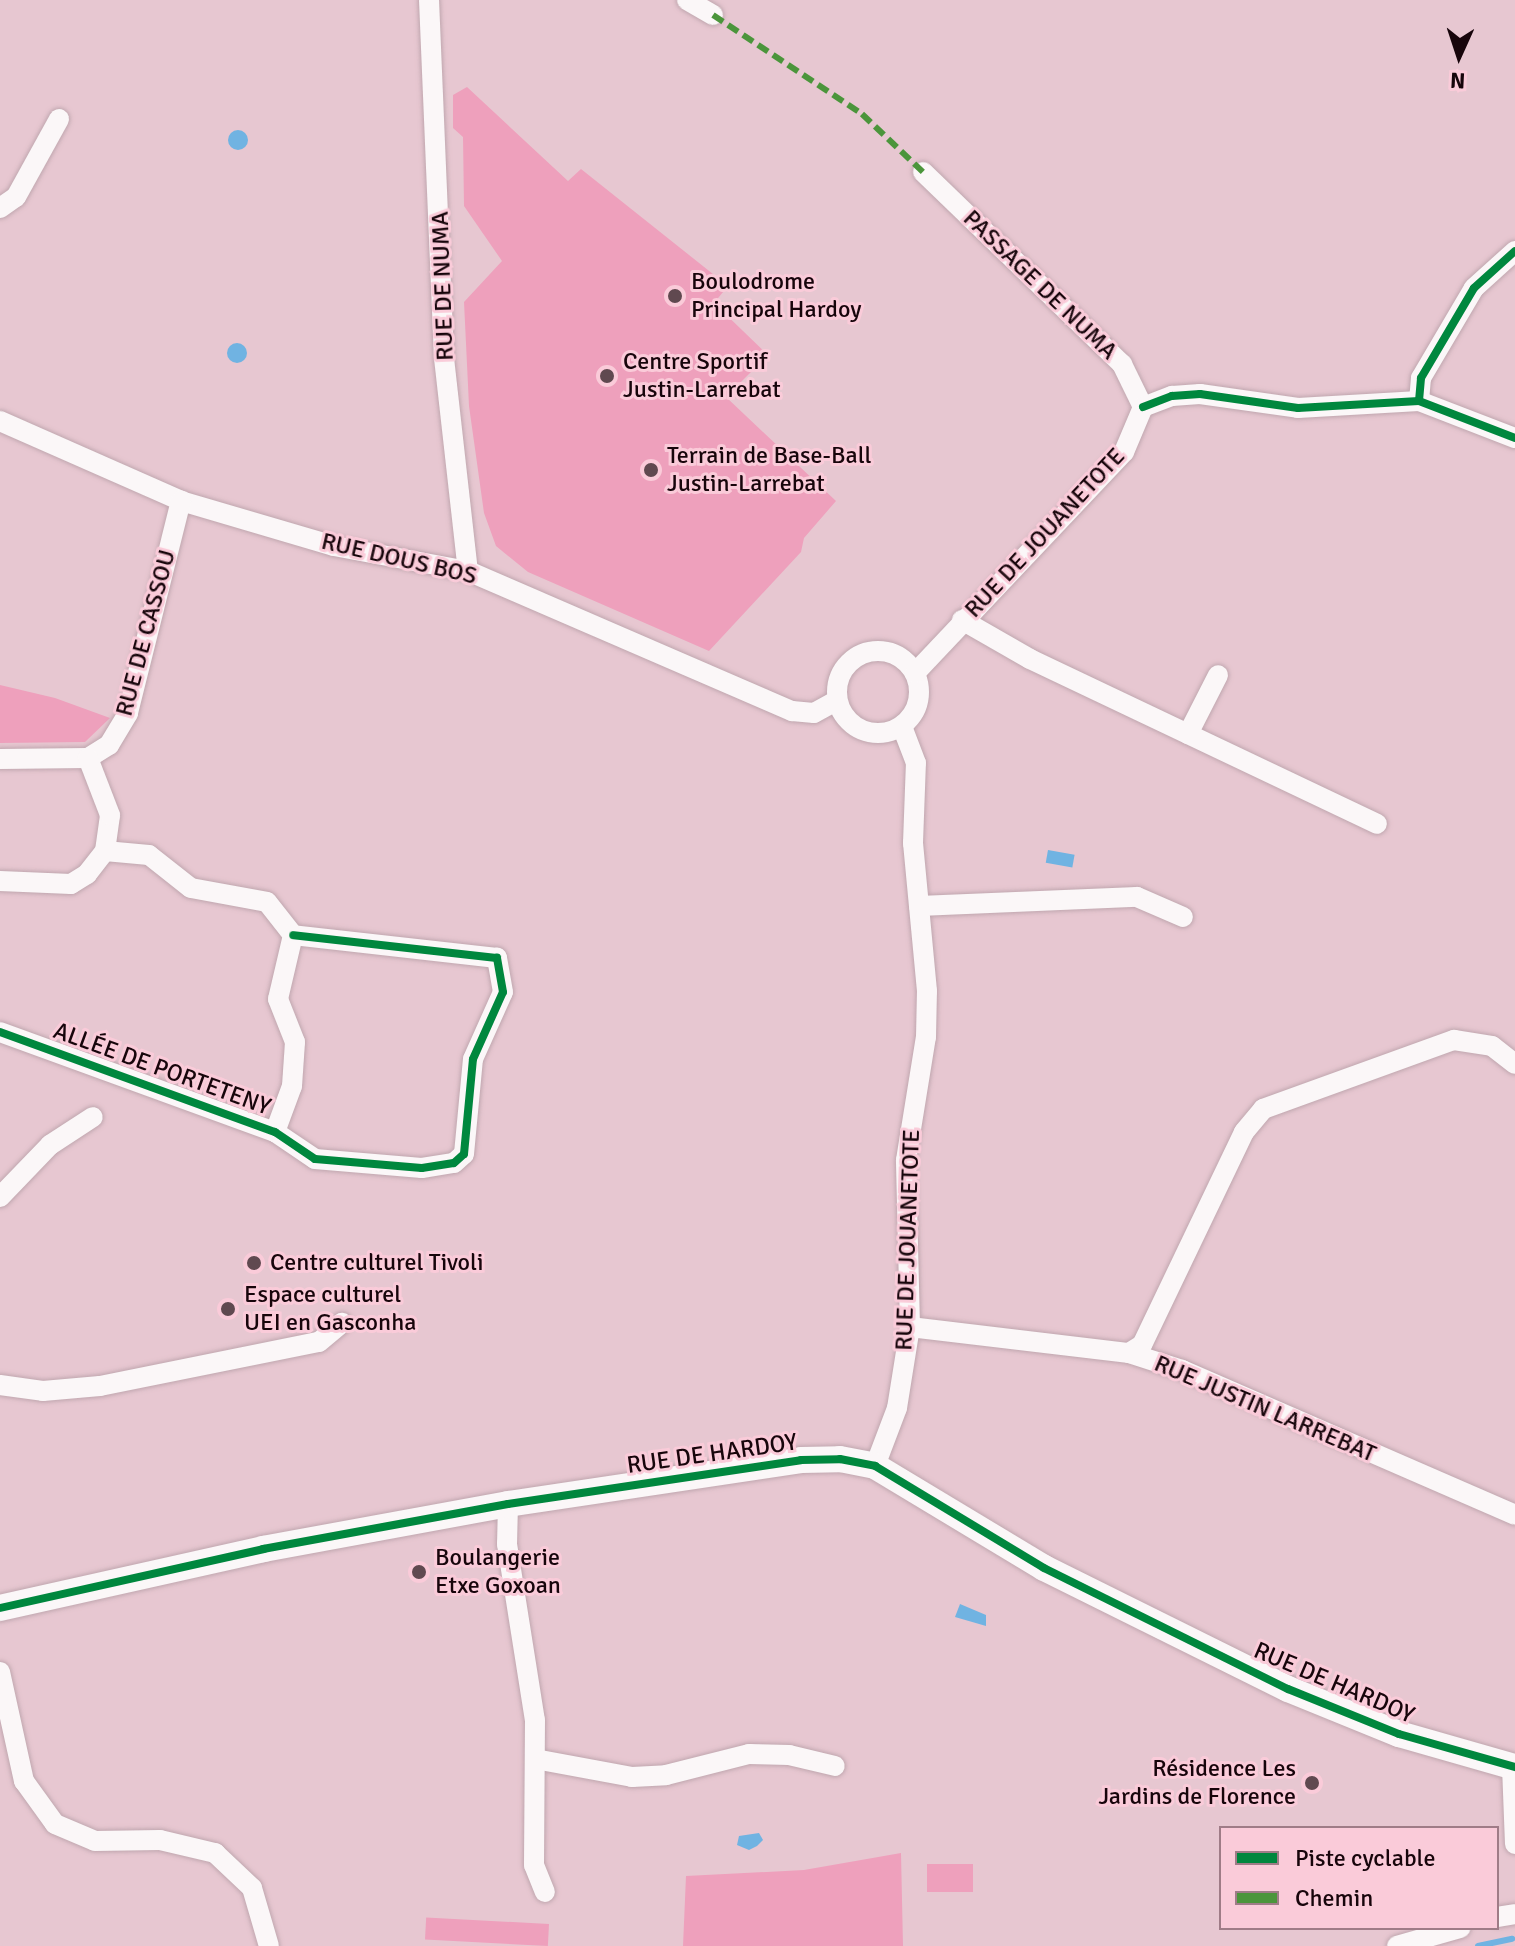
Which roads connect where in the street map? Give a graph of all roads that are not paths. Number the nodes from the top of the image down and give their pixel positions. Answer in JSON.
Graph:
{"nodes":[{"id":1,"x":429,"y":0,"type":"edge"},
{"id":2,"x":687,"y":0,"type":"edge"},
{"id":3,"x":713,"y":15,"type":"dead end"},
{"id":4,"x":59,"y":119,"type":"dead end"},
{"id":5,"x":923,"y":172,"type":"dead end"},
{"id":6,"x":0,"y":208,"type":"edge"},
{"id":7,"x":1515,"y":251,"type":"edge"},
{"id":8,"x":1419,"y":401,"type":"junction"},
{"id":9,"x":1143,"y":407,"type":"junction"},
{"id":10,"x":0,"y":421,"type":"edge"},
{"id":11,"x":1515,"y":438,"type":"edge"},
{"id":12,"x":181,"y":501,"type":"junction"},
{"id":13,"x":468,"y":571,"type":"junction"},
{"id":14,"x":962,"y":620,"type":"junction"},
{"id":15,"x":915,"y":673,"type":"junction"},
{"id":16,"x":1218,"y":675,"type":"dead end"},
{"id":17,"x":837,"y":700,"type":"junction"},
{"id":18,"x":902,"y":726,"type":"junction"},
{"id":19,"x":1188,"y":734,"type":"junction"},
{"id":20,"x":88,"y":758,"type":"junction"},
{"id":21,"x":0,"y":759,"type":"edge"},
{"id":22,"x":1377,"y":824,"type":"dead end"},
{"id":23,"x":105,"y":851,"type":"junction"},
{"id":24,"x":0,"y":881,"type":"edge"},
{"id":25,"x":919,"y":906,"type":"junction"},
{"id":26,"x":1183,"y":917,"type":"dead end"},
{"id":27,"x":293,"y":935,"type":"junction"},
{"id":28,"x":0,"y":1032,"type":"edge"},
{"id":29,"x":1515,"y":1064,"type":"edge"},
{"id":30,"x":93,"y":1117,"type":"dead end"},
{"id":31,"x":275,"y":1132,"type":"junction"},
{"id":32,"x":0,"y":1197,"type":"edge"},
{"id":33,"x":342,"y":1323,"type":"dead end"},
{"id":34,"x":910,"y":1327,"type":"junction"},
{"id":35,"x":1129,"y":1353,"type":"junction"},
{"id":36,"x":0,"y":1385,"type":"edge"},
{"id":37,"x":875,"y":1466,"type":"junction"},
{"id":38,"x":508,"y":1504,"type":"junction"},
{"id":39,"x":1515,"y":1515,"type":"edge"},
{"id":40,"x":0,"y":1608,"type":"edge"},
{"id":41,"x":0,"y":1672,"type":"edge"},
{"id":42,"x":535,"y":1759,"type":"junction"},
{"id":43,"x":835,"y":1766,"type":"dead end"},
{"id":44,"x":1513,"y":1767,"type":"edge"},
{"id":45,"x":1515,"y":1844,"type":"edge"},
{"id":46,"x":545,"y":1892,"type":"dead end"},
{"id":47,"x":1453,"y":1930,"type":"edge"},
{"id":48,"x":269,"y":1946,"type":"edge"},
{"id":49,"x":1397,"y":1946,"type":"edge"}],
"edges":[{"from":1,"to":13,"type":"street","name":"RUE DE NUMA"},
{"from":2,"to":3,"type":"street"},
{"from":4,"to":6,"type":"street"},
{"from":5,"to":9,"type":"street","name":"PASSAGE DE NUMA"},
{"from":7,"to":8,"type":"street"},
{"from":8,"to":9,"type":"street"},
{"from":8,"to":11,"type":"street"},
{"from":9,"to":14,"type":"street","name":"RUE DE JOUANETOTE"},
{"from":10,"to":12,"type":"street","name":"RUE DOUS BOS"},
{"from":12,"to":13,"type":"street","name":"RUE DOUS BOS"},
{"from":12,"to":20,"type":"street","name":"RUE DE CASSOU"},
{"from":13,"to":17,"type":"street","name":"RUE DOUS BOS"},
{"from":14,"to":15,"type":"street","name":"RUE DE JOUANETOTE"},
{"from":14,"to":19,"type":"street"},
{"from":15,"to":17,"type":"street"},
{"from":15,"to":18,"type":"street"},
{"from":16,"to":19,"type":"street"},
{"from":17,"to":18,"type":"street"},
{"from":18,"to":25,"type":"street","name":"RUE DE JOUANETOTE"},
{"from":19,"to":22,"type":"street"},
{"from":20,"to":21,"type":"street"},
{"from":20,"to":23,"type":"street"},
{"from":23,"to":24,"type":"street"},
{"from":23,"to":27,"type":"street"},
{"from":25,"to":26,"type":"street"},
{"from":25,"to":34,"type":"street","name":"RUE DE JOUANETOTE"},
{"from":27,"to":31,"type":"street"},
{"from":27,"to":31,"type":"street","name":"ALLÉE DE PORTETENY"},
{"from":28,"to":31,"type":"street","name":"ALLÉE DE PORTETENY"},
{"from":29,"to":35,"type":"street"},
{"from":30,"to":32,"type":"street"},
{"from":33,"to":36,"type":"street"},
{"from":34,"to":35,"type":"street","name":"RUE JUSTIN LARREBAT"},
{"from":34,"to":37,"type":"street","name":"RUE DE JOUANETOTE"},
{"from":35,"to":39,"type":"street","name":"RUE JUSTIN LARREBAT"},
{"from":37,"to":38,"type":"street","name":"RUE DE HARDOY"},
{"from":37,"to":44,"type":"street","name":"RUE DE HARDOY"},
{"from":38,"to":40,"type":"street","name":"RUE DE HARDOY"},
{"from":38,"to":42,"type":"street"},
{"from":41,"to":48,"type":"street"},
{"from":42,"to":43,"type":"street"},
{"from":42,"to":46,"type":"street"},
{"from":44,"to":45,"type":"street"},
{"from":47,"to":49,"type":"street"}]}
